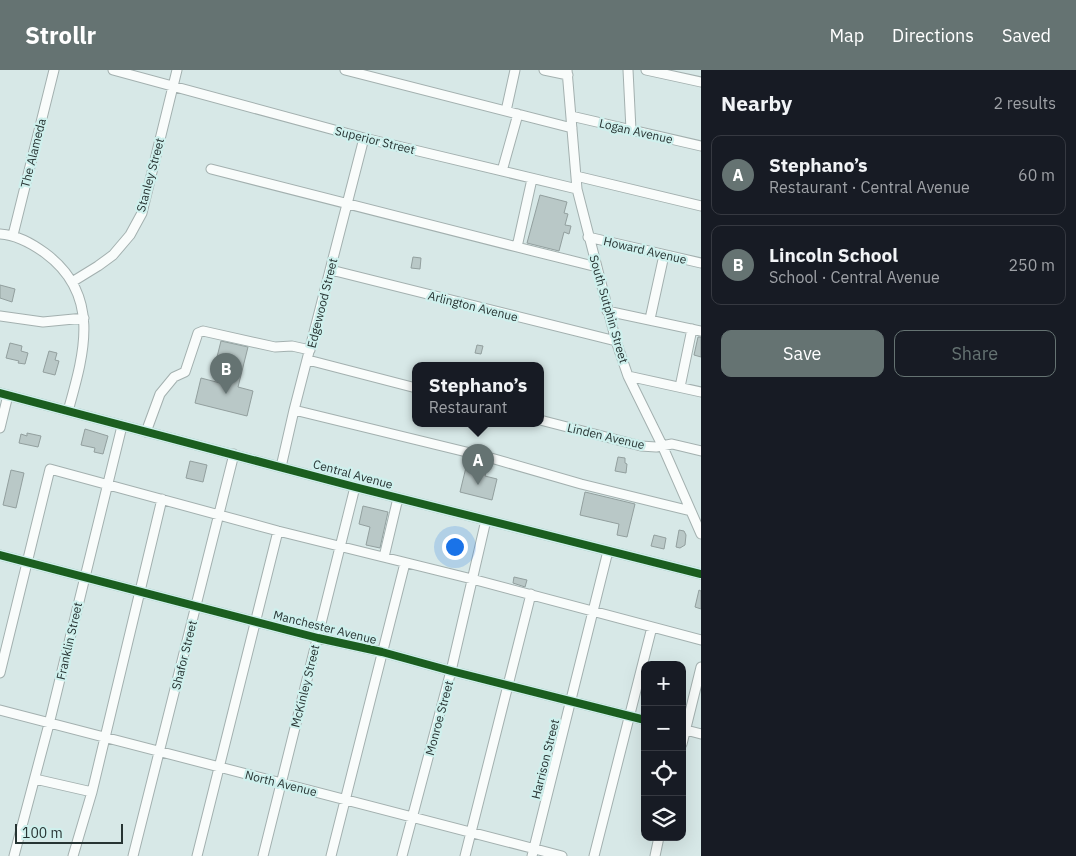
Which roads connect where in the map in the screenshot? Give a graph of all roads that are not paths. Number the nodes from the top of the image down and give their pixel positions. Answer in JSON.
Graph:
{"nodes":[{"id":1,"x":54,"y":70,"type":"edge"},
{"id":2,"x":177,"y":70,"type":"edge"},
{"id":3,"x":345,"y":70,"type":"edge"},
{"id":4,"x":515,"y":70,"type":"edge"},
{"id":5,"x":544,"y":70,"type":"edge"},
{"id":6,"x":628,"y":70,"type":"edge"},
{"id":7,"x":646,"y":70,"type":"edge"},
{"id":8,"x":119,"y":71,"type":"edge"},
{"id":9,"x":568,"y":73,"type":"edge"},
{"id":10,"x":701,"y":82,"type":"edge"},
{"id":11,"x":173,"y":86,"type":"junction"},
{"id":12,"x":506,"y":111,"type":"junction"},
{"id":13,"x":518,"y":114,"type":"junction"},
{"id":14,"x":571,"y":116,"type":"junction"},
{"id":15,"x":572,"y":128,"type":"junction"},
{"id":16,"x":631,"y":130,"type":"junction"},
{"id":17,"x":364,"y":138,"type":"junction"},
{"id":18,"x":701,"y":146,"type":"edge"},
{"id":19,"x":211,"y":169,"type":"dead end"},
{"id":20,"x":502,"y":171,"type":"junction"},
{"id":21,"x":576,"y":176,"type":"junction"},
{"id":22,"x":532,"y":178,"type":"junction"},
{"id":23,"x":577,"y":189,"type":"junction"},
{"id":24,"x":346,"y":203,"type":"junction"},
{"id":25,"x":701,"y":204,"type":"edge"},
{"id":26,"x":0,"y":234,"type":"edge"},
{"id":27,"x":12,"y":235,"type":"junction"},
{"id":28,"x":588,"y":237,"type":"junction"},
{"id":29,"x":517,"y":247,"type":"junction"},
{"id":30,"x":664,"y":255,"type":"junction"},
{"id":31,"x":701,"y":263,"type":"edge"},
{"id":32,"x":597,"y":267,"type":"junction"},
{"id":33,"x":330,"y":270,"type":"junction"},
{"id":34,"x":72,"y":282,"type":"junction"},
{"id":35,"x":607,"y":311,"type":"junction"},
{"id":36,"x":0,"y":316,"type":"edge"},
{"id":37,"x":84,"y":318,"type":"junction"},
{"id":38,"x":650,"y":319,"type":"junction"},
{"id":39,"x":697,"y":330,"type":"edge"},
{"id":40,"x":616,"y":342,"type":"junction"},
{"id":41,"x":310,"y":350,"type":"junction"},
{"id":42,"x":308,"y":360,"type":"junction"},
{"id":43,"x":628,"y":376,"type":"junction"},
{"id":44,"x":412,"y":387,"type":"edge"},
{"id":45,"x":680,"y":387,"type":"junction"},
{"id":46,"x":701,"y":392,"type":"edge"},
{"id":47,"x":4,"y":394,"type":"edge"},
{"id":48,"x":294,"y":410,"type":"junction"},
{"id":49,"x":68,"y":411,"type":"junction"},
{"id":50,"x":544,"y":421,"type":"edge"},
{"id":51,"x":122,"y":426,"type":"junction"},
{"id":52,"x":0,"y":428,"type":"edge"},
{"id":53,"x":146,"y":432,"type":"junction"},
{"id":54,"x":662,"y":445,"type":"junction"},
{"id":55,"x":700,"y":449,"type":"edge"},
{"id":56,"x":234,"y":454,"type":"junction"},
{"id":57,"x":281,"y":467,"type":"junction"},
{"id":58,"x":108,"y":484,"type":"junction"},
{"id":59,"x":355,"y":487,"type":"junction"},
{"id":60,"x":162,"y":498,"type":"junction"},
{"id":61,"x":398,"y":498,"type":"junction"},
{"id":62,"x":691,"y":511,"type":"junction"},
{"id":63,"x":219,"y":514,"type":"junction"},
{"id":64,"x":486,"y":520,"type":"junction"},
{"id":65,"x":278,"y":531,"type":"junction"},
{"id":66,"x":701,"y":534,"type":"edge"},
{"id":67,"x":341,"y":546,"type":"junction"},
{"id":68,"x":608,"y":551,"type":"junction"},
{"id":69,"x":0,"y":555,"type":"edge"},
{"id":70,"x":384,"y":557,"type":"junction"},
{"id":71,"x":28,"y":563,"type":"junction"},
{"id":72,"x":405,"y":563,"type":"junction"},
{"id":73,"x":701,"y":574,"type":"edge"},
{"id":74,"x":84,"y":577,"type":"junction"},
{"id":75,"x":472,"y":579,"type":"junction"},
{"id":76,"x":141,"y":591,"type":"junction"},
{"id":77,"x":531,"y":594,"type":"junction"},
{"id":78,"x":196,"y":605,"type":"junction"},
{"id":79,"x":594,"y":612,"type":"junction"},
{"id":80,"x":255,"y":620,"type":"junction"},
{"id":81,"x":652,"y":627,"type":"junction"},
{"id":82,"x":318,"y":638,"type":"junction"},
{"id":83,"x":701,"y":640,"type":"edge"},
{"id":84,"x":382,"y":652,"type":"junction"},
{"id":85,"x":701,"y":667,"type":"edge"},
{"id":86,"x":451,"y":671,"type":"junction"},
{"id":87,"x":0,"y":673,"type":"edge"},
{"id":88,"x":508,"y":685,"type":"junction"},
{"id":89,"x":572,"y":702,"type":"junction"},
{"id":90,"x":0,"y":710,"type":"edge"},
{"id":91,"x":629,"y":716,"type":"junction"},
{"id":92,"x":641,"y":719,"type":"edge"},
{"id":93,"x":686,"y":723,"type":"edge"},
{"id":94,"x":49,"y":724,"type":"junction"},
{"id":95,"x":686,"y":730,"type":"edge"},
{"id":96,"x":701,"y":734,"type":"edge"},
{"id":97,"x":104,"y":738,"type":"junction"},
{"id":98,"x":160,"y":752,"type":"junction"},
{"id":99,"x":219,"y":767,"type":"junction"},
{"id":100,"x":35,"y":778,"type":"junction"},
{"id":101,"x":280,"y":783,"type":"junction"},
{"id":102,"x":92,"y":792,"type":"junction"},
{"id":103,"x":346,"y":799,"type":"junction"},
{"id":104,"x":412,"y":818,"type":"junction"},
{"id":105,"x":471,"y":832,"type":"junction"},
{"id":106,"x":658,"y":841,"type":"edge"},
{"id":107,"x":533,"y":852,"type":"edge"},
{"id":108,"x":14,"y":856,"type":"edge"},
{"id":109,"x":73,"y":856,"type":"edge"},
{"id":110,"x":133,"y":856,"type":"edge"},
{"id":111,"x":197,"y":856,"type":"edge"},
{"id":112,"x":263,"y":856,"type":"edge"},
{"id":113,"x":331,"y":856,"type":"edge"},
{"id":114,"x":402,"y":856,"type":"edge"},
{"id":115,"x":465,"y":856,"type":"edge"},
{"id":116,"x":562,"y":856,"type":"edge"},
{"id":117,"x":594,"y":856,"type":"edge"},
{"id":118,"x":654,"y":856,"type":"edge"}],
"edges":[{"from":1,"to":27,"type":"street","name":"The Alameda"},
{"from":2,"to":11,"type":"street","name":"Stanley Street"},
{"from":3,"to":12,"type":"street"},
{"from":4,"to":12,"type":"street"},
{"from":5,"to":9,"type":"street"},
{"from":6,"to":16,"type":"street"},
{"from":7,"to":10,"type":"street"},
{"from":8,"to":11,"type":"street","name":"Superior Street"},
{"from":9,"to":14,"type":"street","name":"South Sutphin Street"},
{"from":11,"to":17,"type":"street","name":"Superior Street"},
{"from":11,"to":34,"type":"street","name":"Stanley Street"},
{"from":12,"to":13,"type":"street"},
{"from":13,"to":15,"type":"street"},
{"from":13,"to":20,"type":"street"},
{"from":14,"to":15,"type":"street","name":"South Sutphin Street"},
{"from":14,"to":16,"type":"street","name":"Logan Avenue"},
{"from":15,"to":21,"type":"street","name":"South Sutphin Street"},
{"from":16,"to":18,"type":"street","name":"Logan Avenue"},
{"from":17,"to":20,"type":"street","name":"Superior Street"},
{"from":17,"to":24,"type":"street","name":"Edgewood Street"},
{"from":19,"to":24,"type":"street"},
{"from":20,"to":22,"type":"street","name":"Superior Street"},
{"from":21,"to":23,"type":"street","name":"South Sutphin Street"},
{"from":21,"to":25,"type":"street"},
{"from":22,"to":23,"type":"street","name":"Superior Street"},
{"from":22,"to":29,"type":"street"},
{"from":23,"to":28,"type":"street","name":"South Sutphin Street"},
{"from":24,"to":29,"type":"street"},
{"from":24,"to":33,"type":"street","name":"Edgewood Street"},
{"from":26,"to":27,"type":"street"},
{"from":27,"to":34,"type":"street"},
{"from":28,"to":30,"type":"street","name":"Howard Avenue"},
{"from":28,"to":32,"type":"street","name":"South Sutphin Street"},
{"from":29,"to":32,"type":"street"},
{"from":30,"to":31,"type":"street","name":"Howard Avenue"},
{"from":30,"to":38,"type":"street"},
{"from":32,"to":35,"type":"street","name":"South Sutphin Street"},
{"from":33,"to":40,"type":"street","name":"Arlington Avenue"},
{"from":33,"to":41,"type":"street","name":"Edgewood Street"},
{"from":34,"to":37,"type":"street"},
{"from":35,"to":38,"type":"street"},
{"from":35,"to":40,"type":"street","name":"South Sutphin Street"},
{"from":36,"to":37,"type":"street"},
{"from":37,"to":49,"type":"street"},
{"from":38,"to":39,"type":"street"},
{"from":39,"to":45,"type":"street"},
{"from":40,"to":43,"type":"street","name":"South Sutphin Street"},
{"from":41,"to":42,"type":"street","name":"Edgewood Street"},
{"from":41,"to":53,"type":"street"},
{"from":42,"to":44,"type":"street"},
{"from":42,"to":48,"type":"street","name":"Edgewood Street"},
{"from":43,"to":45,"type":"street"},
{"from":43,"to":54,"type":"street","name":"South Sutphin Street"},
{"from":45,"to":46,"type":"street"},
{"from":47,"to":49,"type":"street","name":"Central Avenue"},
{"from":47,"to":52,"type":"street"},
{"from":48,"to":57,"type":"street","name":"Edgewood Street"},
{"from":48,"to":62,"type":"street"},
{"from":49,"to":51,"type":"street","name":"Central Avenue"},
{"from":50,"to":54,"type":"street","name":"Linden Avenue"},
{"from":51,"to":53,"type":"street","name":"Central Avenue"},
{"from":51,"to":58,"type":"street","name":"Franklin Street"},
{"from":53,"to":56,"type":"street","name":"Central Avenue"},
{"from":54,"to":55,"type":"street","name":"Linden Avenue"},
{"from":54,"to":62,"type":"street","name":"South Sutphin Street"},
{"from":56,"to":57,"type":"street","name":"Central Avenue"},
{"from":56,"to":63,"type":"street","name":"Shafor Street"},
{"from":57,"to":59,"type":"street","name":"Central Avenue"},
{"from":58,"to":60,"type":"street"},
{"from":58,"to":71,"type":"street"},
{"from":58,"to":74,"type":"street","name":"Franklin Street"},
{"from":59,"to":61,"type":"street","name":"Central Avenue"},
{"from":59,"to":67,"type":"street","name":"McKinley Street"},
{"from":60,"to":63,"type":"street"},
{"from":60,"to":76,"type":"street"},
{"from":61,"to":64,"type":"street","name":"Central Avenue"},
{"from":61,"to":70,"type":"street"},
{"from":62,"to":66,"type":"street","name":"South Sutphin Street"},
{"from":63,"to":65,"type":"street"},
{"from":63,"to":78,"type":"street","name":"Shafor Street"},
{"from":64,"to":68,"type":"street","name":"Central Avenue"},
{"from":64,"to":75,"type":"street","name":"Monroe Street"},
{"from":65,"to":67,"type":"street"},
{"from":65,"to":80,"type":"street"},
{"from":67,"to":70,"type":"street"},
{"from":67,"to":82,"type":"street","name":"McKinley Street"},
{"from":68,"to":73,"type":"street","name":"Central Avenue"},
{"from":68,"to":79,"type":"street","name":"Harrison Street"},
{"from":69,"to":71,"type":"street","name":"Manchester Avenue"},
{"from":70,"to":72,"type":"street"},
{"from":71,"to":74,"type":"street","name":"Manchester Avenue"},
{"from":71,"to":87,"type":"street"},
{"from":72,"to":75,"type":"street"},
{"from":72,"to":84,"type":"street"},
{"from":74,"to":76,"type":"street","name":"Manchester Avenue"},
{"from":74,"to":94,"type":"street","name":"Franklin Street"},
{"from":75,"to":77,"type":"street"},
{"from":75,"to":86,"type":"street","name":"Monroe Street"},
{"from":76,"to":78,"type":"street","name":"Manchester Avenue"},
{"from":76,"to":97,"type":"street"},
{"from":77,"to":79,"type":"street"},
{"from":77,"to":88,"type":"street"},
{"from":78,"to":80,"type":"street","name":"Manchester Avenue"},
{"from":78,"to":98,"type":"street","name":"Shafor Street"},
{"from":79,"to":81,"type":"street"},
{"from":79,"to":89,"type":"street","name":"Harrison Street"},
{"from":80,"to":82,"type":"street","name":"Manchester Avenue"},
{"from":80,"to":99,"type":"street"},
{"from":81,"to":83,"type":"street"},
{"from":81,"to":91,"type":"street"},
{"from":82,"to":84,"type":"street","name":"Manchester Avenue"},
{"from":82,"to":101,"type":"street","name":"McKinley Street"},
{"from":84,"to":86,"type":"street","name":"Manchester Avenue"},
{"from":84,"to":103,"type":"street"},
{"from":85,"to":93,"type":"street"},
{"from":86,"to":88,"type":"street","name":"Manchester Avenue"},
{"from":86,"to":104,"type":"street","name":"Monroe Street"},
{"from":88,"to":89,"type":"street","name":"Manchester Avenue"},
{"from":88,"to":105,"type":"street"},
{"from":89,"to":91,"type":"street","name":"Manchester Avenue"},
{"from":89,"to":107,"type":"street","name":"Harrison Street"},
{"from":90,"to":94,"type":"street","name":"North Avenue"},
{"from":91,"to":92,"type":"street","name":"Manchester Avenue"},
{"from":91,"to":117,"type":"street"},
{"from":94,"to":97,"type":"street","name":"North Avenue"},
{"from":94,"to":100,"type":"street","name":"Franklin Street"},
{"from":95,"to":96,"type":"street"},
{"from":97,"to":98,"type":"street","name":"North Avenue"},
{"from":97,"to":102,"type":"street"},
{"from":98,"to":99,"type":"street","name":"North Avenue"},
{"from":98,"to":110,"type":"street","name":"Shafor Street"},
{"from":99,"to":101,"type":"street","name":"North Avenue"},
{"from":99,"to":111,"type":"street"},
{"from":100,"to":102,"type":"street"},
{"from":100,"to":108,"type":"street","name":"Franklin Street"},
{"from":101,"to":103,"type":"street","name":"North Avenue"},
{"from":101,"to":112,"type":"street","name":"McKinley Street"},
{"from":102,"to":109,"type":"street"},
{"from":103,"to":104,"type":"street","name":"North Avenue"},
{"from":103,"to":113,"type":"street"},
{"from":104,"to":105,"type":"street","name":"North Avenue"},
{"from":104,"to":114,"type":"street","name":"Monroe Street"},
{"from":105,"to":107,"type":"street","name":"North Avenue"},
{"from":105,"to":115,"type":"street"},
{"from":106,"to":118,"type":"street"},
{"from":107,"to":116,"type":"street","name":"North Avenue"}]}
